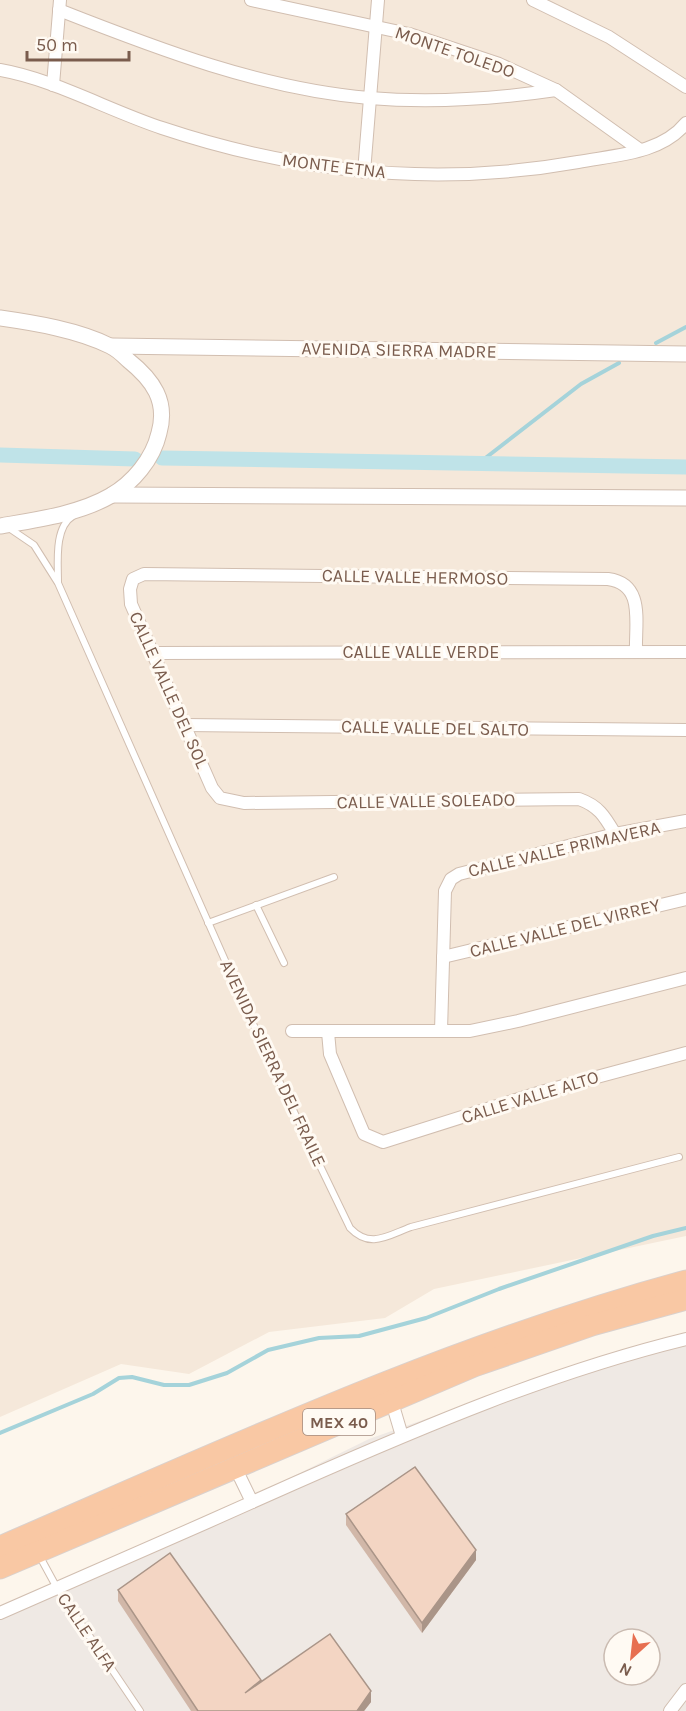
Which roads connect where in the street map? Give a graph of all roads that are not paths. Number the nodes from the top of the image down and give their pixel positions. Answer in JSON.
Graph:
{"nodes":[{"id":1,"x":251,"y":0,"type":"edge"},
{"id":2,"x":378,"y":0,"type":"edge"},
{"id":3,"x":533,"y":0,"type":"edge"},
{"id":4,"x":60,"y":5,"type":"edge"},
{"id":5,"x":376,"y":27,"type":"junction"},
{"id":6,"x":0,"y":70,"type":"edge"},
{"id":7,"x":53,"y":86,"type":"junction"},
{"id":8,"x":686,"y":87,"type":"edge"},
{"id":9,"x":556,"y":90,"type":"junction"},
{"id":10,"x":370,"y":98,"type":"junction"},
{"id":11,"x":686,"y":123,"type":"edge"},
{"id":12,"x":640,"y":150,"type":"junction"},
{"id":13,"x":364,"y":172,"type":"junction"},
{"id":14,"x":0,"y":318,"type":"edge"},
{"id":15,"x":112,"y":346,"type":"junction"},
{"id":16,"x":686,"y":354,"type":"edge"},
{"id":17,"x":106,"y":498,"type":"junction"},
{"id":18,"x":685,"y":500,"type":"edge"},
{"id":19,"x":2,"y":525,"type":"edge"},
{"id":20,"x":133,"y":579,"type":"joint"},
{"id":21,"x":58,"y":583,"type":"junction"},
{"id":22,"x":636,"y":652,"type":"junction"},
{"id":23,"x":686,"y":652,"type":"edge"},
{"id":24,"x":155,"y":653,"type":"junction"},
{"id":25,"x":185,"y":725,"type":"junction"},
{"id":26,"x":686,"y":730,"type":"edge"},
{"id":27,"x":220,"y":798,"type":"joint"},
{"id":28,"x":686,"y":821,"type":"edge"},
{"id":29,"x":615,"y":834,"type":"junction"},
{"id":30,"x":334,"y":877,"type":"dead end"},
{"id":31,"x":686,"y":899,"type":"edge"},
{"id":32,"x":256,"y":905,"type":"junction"},
{"id":33,"x":208,"y":923,"type":"junction"},
{"id":34,"x":443,"y":957,"type":"junction"},
{"id":35,"x":284,"y":963,"type":"dead end"},
{"id":36,"x":686,"y":978,"type":"edge"},
{"id":37,"x":292,"y":1031,"type":"dead end"},
{"id":38,"x":441,"y":1031,"type":"junction"},
{"id":39,"x":328,"y":1032,"type":"junction"},
{"id":40,"x":686,"y":1053,"type":"edge"},
{"id":41,"x":679,"y":1157,"type":"dead end"},
{"id":42,"x":686,"y":1281,"type":"edge"},
{"id":43,"x":686,"y":1299,"type":"edge"},
{"id":44,"x":686,"y":1339,"type":"edge"},
{"id":45,"x":391,"y":1400,"type":"junction"},
{"id":46,"x":402,"y":1436,"type":"junction"},
{"id":47,"x":235,"y":1467,"type":"junction"},
{"id":48,"x":252,"y":1502,"type":"junction"},
{"id":49,"x":0,"y":1547,"type":"edge"},
{"id":50,"x":37,"y":1552,"type":"junction"},
{"id":51,"x":0,"y":1568,"type":"edge"},
{"id":52,"x":57,"y":1588,"type":"junction"},
{"id":53,"x":0,"y":1613,"type":"edge"},
{"id":54,"x":686,"y":1690,"type":"edge"},
{"id":55,"x":140,"y":1711,"type":"edge"},
{"id":56,"x":670,"y":1711,"type":"edge"}],
"edges":[{"from":1,"to":5,"type":"street","name":"MONTE TOLEDO"},
{"from":2,"to":5,"type":"street"},
{"from":3,"to":8,"type":"street"},
{"from":4,"to":7,"type":"street"},
{"from":4,"to":10,"type":"street"},
{"from":5,"to":9,"type":"street","name":"MONTE TOLEDO"},
{"from":5,"to":10,"type":"street"},
{"from":6,"to":7,"type":"street","name":"MONTE ETNA"},
{"from":7,"to":13,"type":"street","name":"MONTE ETNA"},
{"from":9,"to":10,"type":"street"},
{"from":9,"to":12,"type":"street","name":"MONTE TOLEDO"},
{"from":10,"to":13,"type":"street"},
{"from":11,"to":12,"type":"street","name":"MONTE ETNA"},
{"from":12,"to":13,"type":"street","name":"MONTE ETNA"},
{"from":14,"to":15,"type":"street"},
{"from":15,"to":16,"type":"street","name":"AVENIDA SIERRA MADRE"},
{"from":15,"to":17,"type":"street"},
{"from":17,"to":18,"type":"street"},
{"from":17,"to":19,"type":"street"},
{"from":17,"to":21,"type":"lane","name":"AVENIDA SIERRA DEL FRAILE"},
{"from":19,"to":21,"type":"lane","name":"AVENIDA SIERRA DEL FRAILE"},
{"from":20,"to":22,"type":"street","name":"CALLE VALLE HERMOSO"},
{"from":20,"to":24,"type":"street","name":"CALLE VALLE DEL SOL"},
{"from":21,"to":33,"type":"lane","name":"AVENIDA SIERRA DEL FRAILE"},
{"from":22,"to":23,"type":"street","name":"CALLE VALLE VERDE"},
{"from":22,"to":24,"type":"street","name":"CALLE VALLE VERDE"},
{"from":24,"to":25,"type":"street","name":"CALLE VALLE DEL SOL"},
{"from":25,"to":26,"type":"street","name":"CALLE VALLE DEL SALTO"},
{"from":25,"to":27,"type":"street","name":"CALLE VALLE DEL SOL"},
{"from":27,"to":29,"type":"street","name":"CALLE VALLE SOLEADO"},
{"from":28,"to":29,"type":"street","name":"CALLE VALLE PRIMAVERA"},
{"from":29,"to":34,"type":"street","name":"CALLE VALLE PRIMAVERA"},
{"from":30,"to":32,"type":"lane"},
{"from":31,"to":34,"type":"street","name":"CALLE VALLE DEL VIRREY"},
{"from":32,"to":33,"type":"lane"},
{"from":32,"to":35,"type":"lane"},
{"from":33,"to":41,"type":"lane","name":"AVENIDA SIERRA DEL FRAILE"},
{"from":34,"to":38,"type":"street"},
{"from":36,"to":38,"type":"street"},
{"from":37,"to":39,"type":"street"},
{"from":38,"to":39,"type":"street"},
{"from":39,"to":40,"type":"street","name":"CALLE VALLE ALTO"},
{"from":42,"to":49,"type":"highway","number":"MEX 40"},
{"from":43,"to":45,"type":"highway","number":"MEX 40"},
{"from":44,"to":46,"type":"street"},
{"from":45,"to":46,"type":"street"},
{"from":45,"to":47,"type":"highway","number":"MEX 40"},
{"from":46,"to":48,"type":"street"},
{"from":47,"to":48,"type":"street"},
{"from":47,"to":50,"type":"highway","number":"MEX 40"},
{"from":48,"to":52,"type":"street"},
{"from":50,"to":51,"type":"highway","number":"MEX 40"},
{"from":50,"to":52,"type":"lane","name":"CALLE ALFA"},
{"from":52,"to":53,"type":"street"},
{"from":52,"to":55,"type":"lane","name":"CALLE ALFA"},
{"from":54,"to":56,"type":"street"}]}
